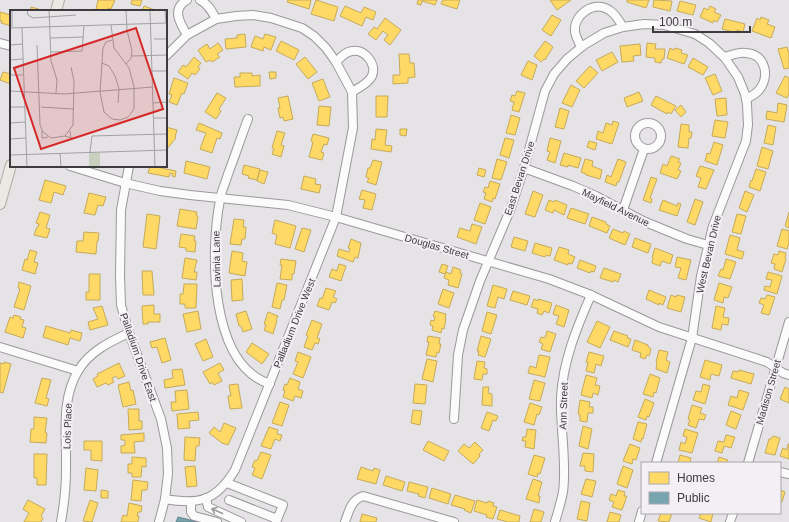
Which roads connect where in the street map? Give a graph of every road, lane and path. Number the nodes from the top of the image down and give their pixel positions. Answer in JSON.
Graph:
{"nodes":[{"id":1,"x":59,"y":0,"type":"edge"},
{"id":2,"x":187,"y":0,"type":"edge"},
{"id":3,"x":200,"y":0,"type":"edge"},
{"id":4,"x":56,"y":10,"type":"edge"},
{"id":5,"x":216,"y":19,"type":"junction"},
{"id":6,"x":623,"y":27,"type":"junction"},
{"id":7,"x":679,"y":28,"type":"joint"},
{"id":8,"x":187,"y":34,"type":"junction"},
{"id":9,"x":0,"y":43,"type":"edge"},
{"id":10,"x":10,"y":46,"type":"edge"},
{"id":11,"x":581,"y":47,"type":"junction"},
{"id":12,"x":167,"y":55,"type":"edge"},
{"id":13,"x":725,"y":58,"type":"junction"},
{"id":14,"x":336,"y":62,"type":"junction"},
{"id":15,"x":352,"y":92,"type":"junction"},
{"id":16,"x":746,"y":99,"type":"junction"},
{"id":17,"x":248,"y":119,"type":"dead end"},
{"id":18,"x":644,"y":149,"type":"dead end"},
{"id":19,"x":10,"y":167,"type":"edge"},
{"id":20,"x":73,"y":167,"type":"edge"},
{"id":21,"x":130,"y":167,"type":"edge"},
{"id":22,"x":524,"y":168,"type":"junction"},
{"id":23,"x":125,"y":183,"type":"junction"},
{"id":24,"x":220,"y":199,"type":"junction"},
{"id":25,"x":0,"y":204,"type":"edge"},
{"id":26,"x":623,"y":210,"type":"junction"},
{"id":27,"x":336,"y":217,"type":"junction"},
{"id":28,"x":708,"y":245,"type":"junction"},
{"id":29,"x":488,"y":261,"type":"junction"},
{"id":30,"x":591,"y":294,"type":"junction"},
{"id":31,"x":789,"y":322,"type":"edge"},
{"id":32,"x":129,"y":334,"type":"junction"},
{"id":33,"x":692,"y":338,"type":"junction"},
{"id":34,"x":0,"y":347,"type":"edge"},
{"id":35,"x":776,"y":367,"type":"junction"},
{"id":36,"x":78,"y":371,"type":"junction"},
{"id":37,"x":789,"y":374,"type":"edge"},
{"id":38,"x":270,"y":384,"type":"junction"},
{"id":39,"x":454,"y":419,"type":"dead end"},
{"id":40,"x":656,"y":462,"type":"edge"},
{"id":41,"x":749,"y":462,"type":"edge"},
{"id":42,"x":227,"y":483,"type":"junction"},
{"id":43,"x":206,"y":498,"type":"junction"},
{"id":44,"x":165,"y":500,"type":"junction"},
{"id":45,"x":229,"y":500,"type":"dead end"},
{"id":46,"x":191,"y":502,"type":"junction"},
{"id":47,"x":238,"y":521,"type":"edge"},
{"id":48,"x":277,"y":521,"type":"edge"},
{"id":49,"x":61,"y":522,"type":"edge"},
{"id":50,"x":159,"y":522,"type":"edge"},
{"id":51,"x":217,"y":522,"type":"edge"},
{"id":52,"x":226,"y":522,"type":"edge"},
{"id":53,"x":345,"y":522,"type":"edge"},
{"id":54,"x":454,"y":522,"type":"edge"},
{"id":55,"x":556,"y":522,"type":"edge"}],
"edges":[{"from":1,"to":4,"type":"main road"},
{"from":2,"to":8,"type":"street"},
{"from":3,"to":5,"type":"street"},
{"from":5,"to":8,"type":"street"},
{"from":5,"to":14,"type":"street","name":"Palladium Drive West"},
{"from":6,"to":7,"type":"street","name":"East Bevan Drive"},
{"from":6,"to":11,"type":"street","name":"East Bevan Drive"},
{"from":6,"to":11,"type":"street"},
{"from":7,"to":13,"type":"street","name":"West Bevan Drive"},
{"from":8,"to":12,"type":"street"},
{"from":9,"to":10,"type":"street"},
{"from":11,"to":22,"type":"street","name":"East Bevan Drive"},
{"from":13,"to":16,"type":"street","name":"West Bevan Drive"},
{"from":13,"to":16,"type":"street"},
{"from":14,"to":15,"type":"street","name":"Palladium Drive West"},
{"from":14,"to":15,"type":"street"},
{"from":15,"to":27,"type":"street","name":"Palladium Drive West"},
{"from":16,"to":28,"type":"street","name":"West Bevan Drive"},
{"from":17,"to":24,"type":"street","name":"Lavinia Lane"},
{"from":18,"to":26,"type":"street"},
{"from":19,"to":25,"type":"main road"},
{"from":20,"to":23,"type":"street","name":"Douglas Street"},
{"from":21,"to":23,"type":"street","name":"Palladium Drive East"},
{"from":22,"to":26,"type":"street","name":"Mayfield Avenue"},
{"from":22,"to":29,"type":"street","name":"East Bevan Drive"},
{"from":23,"to":24,"type":"street","name":"Douglas Street"},
{"from":23,"to":32,"type":"street","name":"Palladium Drive East"},
{"from":24,"to":27,"type":"street","name":"Douglas Street"},
{"from":24,"to":38,"type":"street","name":"Lavinia Lane"},
{"from":26,"to":28,"type":"street","name":"Mayfield Avenue"},
{"from":27,"to":29,"type":"street","name":"Douglas Street"},
{"from":27,"to":38,"type":"street","name":"Palladium Drive West"},
{"from":28,"to":33,"type":"street","name":"West Bevan Drive"},
{"from":29,"to":30,"type":"street","name":"Douglas Street"},
{"from":29,"to":39,"type":"street","name":"East Bevan Drive"},
{"from":30,"to":33,"type":"street","name":"Douglas Street"},
{"from":30,"to":55,"type":"street","name":"Ann Street"},
{"from":31,"to":35,"type":"street","name":"Madison Street"},
{"from":32,"to":36,"type":"street","name":"Lois Place"},
{"from":32,"to":44,"type":"street","name":"Palladium Drive East"},
{"from":33,"to":35,"type":"street","name":"Douglas Street"},
{"from":33,"to":40,"type":"street","name":"West Bevan Drive"},
{"from":34,"to":36,"type":"street"},
{"from":35,"to":37,"type":"street","name":"Douglas Street"},
{"from":35,"to":41,"type":"street","name":"Madison Street"},
{"from":36,"to":49,"type":"street","name":"Lois Place"},
{"from":38,"to":42,"type":"street","name":"Palladium Drive West"},
{"from":42,"to":43,"type":"street","name":"Palladium Drive West"},
{"from":42,"to":48,"type":"street"},
{"from":43,"to":46,"type":"street","name":"Palladium Drive West"},
{"from":47,"to":43,"type":"street","one_way":true},
{"from":44,"to":46,"type":"street","name":"Palladium Drive West"},
{"from":44,"to":50,"type":"street","name":"Palladium Drive East"},
{"from":45,"to":48,"type":"street"},
{"from":46,"to":51,"type":"street"},
{"from":47,"to":52,"type":"street"},
{"from":53,"to":54,"type":"street"}]}
